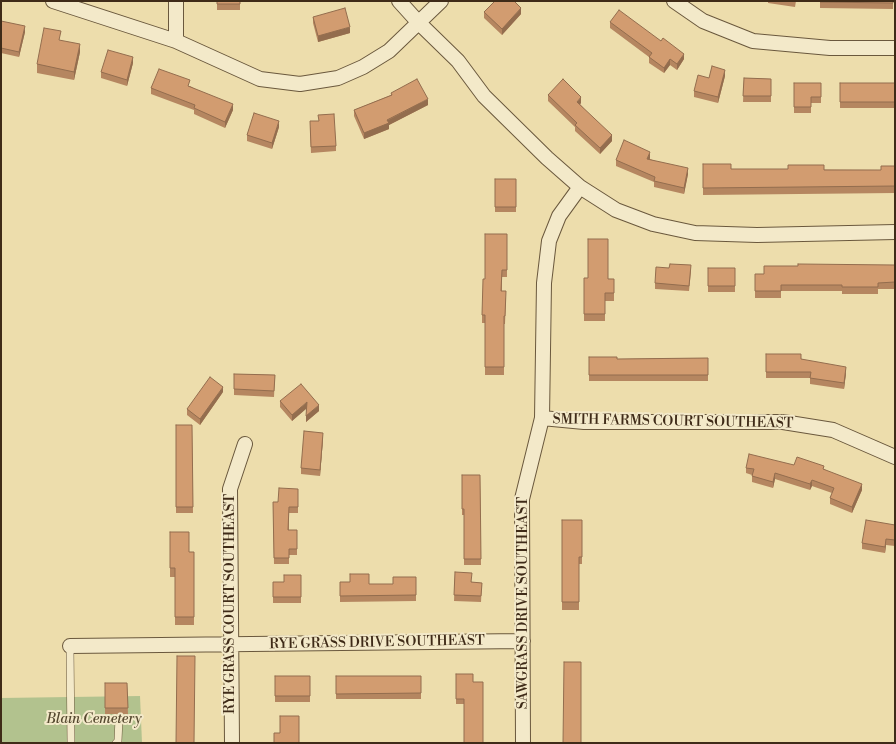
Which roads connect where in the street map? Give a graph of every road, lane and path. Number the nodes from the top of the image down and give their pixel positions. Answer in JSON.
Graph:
{"nodes":[{"id":1,"x":52,"y":1,"type":"edge"},
{"id":2,"x":176,"y":1,"type":"edge"},
{"id":3,"x":399,"y":1,"type":"edge"},
{"id":4,"x":441,"y":1,"type":"edge"},
{"id":5,"x":674,"y":1,"type":"edge"},
{"id":6,"x":418,"y":22,"type":"junction"},
{"id":7,"x":176,"y":41,"type":"junction"},
{"id":8,"x":895,"y":48,"type":"edge"},
{"id":9,"x":580,"y":187,"type":"junction"},
{"id":10,"x":895,"y":232,"type":"edge"},
{"id":11,"x":542,"y":418,"type":"junction"},
{"id":12,"x":245,"y":444,"type":"dead end"},
{"id":13,"x":895,"y":457,"type":"edge"},
{"id":14,"x":523,"y":641,"type":"junction"},
{"id":15,"x":231,"y":645,"type":"junction"},
{"id":16,"x":70,"y":646,"type":"joint"},
{"id":17,"x":119,"y":718,"type":"dead end"},
{"id":18,"x":71,"y":743,"type":"edge"},
{"id":19,"x":116,"y":743,"type":"edge"},
{"id":20,"x":232,"y":743,"type":"edge"},
{"id":21,"x":523,"y":743,"type":"edge"}],
"edges":[{"from":1,"to":7,"type":"street"},
{"from":2,"to":7,"type":"street"},
{"from":3,"to":6,"type":"street"},
{"from":4,"to":6,"type":"street"},
{"from":5,"to":8,"type":"street"},
{"from":6,"to":7,"type":"street"},
{"from":6,"to":9,"type":"street"},
{"from":9,"to":10,"type":"street"},
{"from":9,"to":11,"type":"street","name":"SAWGRASS DRIVE SOUTHEAST"},
{"from":11,"to":13,"type":"street","name":"SMITH FARMS COURT SOUTHEAST"},
{"from":11,"to":14,"type":"street","name":"SAWGRASS DRIVE SOUTHEAST"},
{"from":12,"to":15,"type":"street","name":"RYE GRASS COURT SOUTHEAST"},
{"from":14,"to":15,"type":"street","name":"RYE GRASS DRIVE SOUTHEAST"},
{"from":14,"to":21,"type":"street","name":"SAWGRASS DRIVE SOUTHEAST"},
{"from":15,"to":16,"type":"street","name":"RYE GRASS DRIVE SOUTHEAST"},
{"from":15,"to":20,"type":"street","name":"RYE GRASS COURT SOUTHEAST"},
{"from":16,"to":18,"type":"lane"},
{"from":17,"to":19,"type":"lane"}]}
